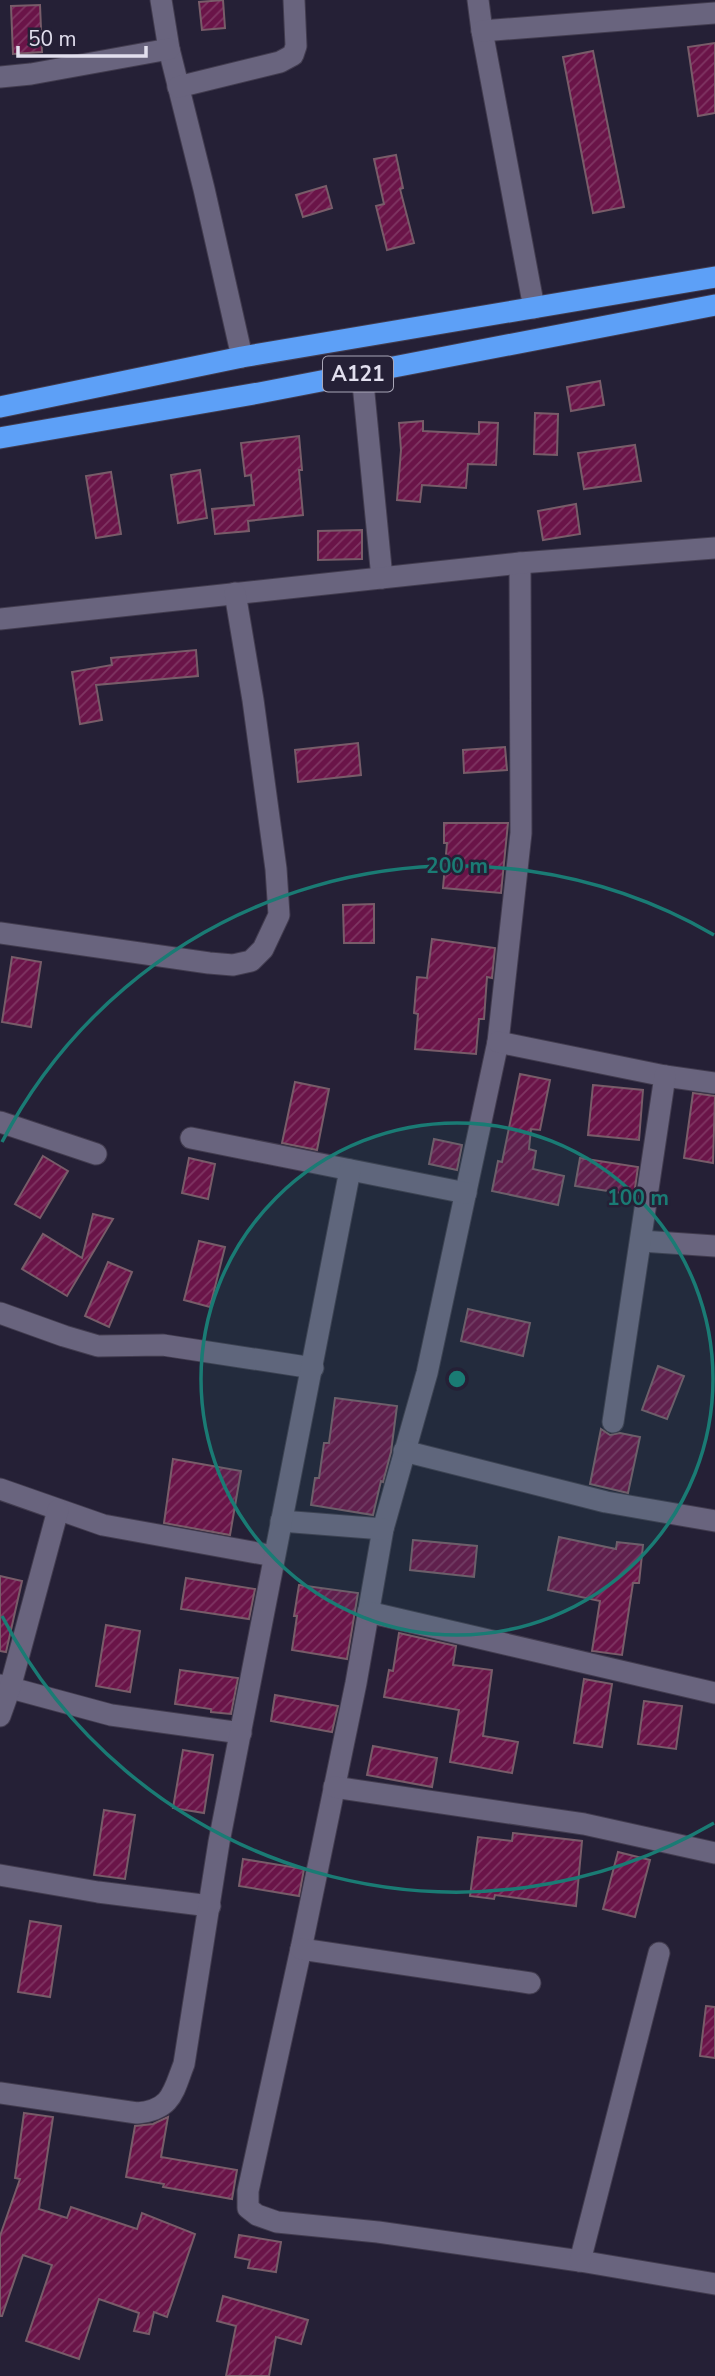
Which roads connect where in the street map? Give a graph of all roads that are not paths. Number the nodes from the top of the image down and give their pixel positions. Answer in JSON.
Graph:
{"nodes":[{"id":1,"x":162,"y":0,"type":"edge"},
{"id":2,"x":294,"y":0,"type":"edge"},
{"id":3,"x":478,"y":0,"type":"edge"},
{"id":4,"x":673,"y":9,"type":"edge"},
{"id":5,"x":715,"y":13,"type":"edge"},
{"id":6,"x":482,"y":31,"type":"junction"},
{"id":7,"x":169,"y":49,"type":"junction"},
{"id":8,"x":0,"y":77,"type":"edge"},
{"id":9,"x":178,"y":87,"type":"junction"},
{"id":10,"x":715,"y":277,"type":"edge"},
{"id":11,"x":715,"y":305,"type":"edge"},
{"id":12,"x":534,"y":308,"type":"junction"},
{"id":13,"x":242,"y":357,"type":"junction"},
{"id":14,"x":362,"y":373,"type":"junction"},
{"id":15,"x":0,"y":407,"type":"edge"},
{"id":16,"x":0,"y":438,"type":"edge"},
{"id":17,"x":715,"y":548,"type":"edge"},
{"id":18,"x":520,"y":563,"type":"junction"},
{"id":19,"x":382,"y":578,"type":"junction"},
{"id":20,"x":235,"y":593,"type":"junction"},
{"id":21,"x":0,"y":619,"type":"edge"},
{"id":22,"x":0,"y":933,"type":"edge"},
{"id":23,"x":499,"y":1042,"type":"junction"},
{"id":24,"x":665,"y":1076,"type":"junction"},
{"id":25,"x":715,"y":1083,"type":"edge"},
{"id":26,"x":0,"y":1122,"type":"edge"},
{"id":27,"x":191,"y":1138,"type":"dead end"},
{"id":28,"x":96,"y":1154,"type":"dead end"},
{"id":29,"x":350,"y":1170,"type":"junction"},
{"id":30,"x":466,"y":1193,"type":"junction"},
{"id":31,"x":641,"y":1241,"type":"junction"},
{"id":32,"x":715,"y":1246,"type":"edge"},
{"id":33,"x":0,"y":1313,"type":"edge"},
{"id":34,"x":313,"y":1368,"type":"junction"},
{"id":35,"x":613,"y":1422,"type":"dead end"},
{"id":36,"x":404,"y":1451,"type":"junction"},
{"id":37,"x":0,"y":1489,"type":"edge"},
{"id":38,"x":58,"y":1510,"type":"junction"},
{"id":39,"x":281,"y":1521,"type":"junction"},
{"id":40,"x":715,"y":1521,"type":"edge"},
{"id":41,"x":383,"y":1529,"type":"junction"},
{"id":42,"x":274,"y":1556,"type":"junction"},
{"id":43,"x":368,"y":1612,"type":"junction"},
{"id":44,"x":5,"y":1687,"type":"edge"},
{"id":45,"x":715,"y":1693,"type":"edge"},
{"id":46,"x":0,"y":1716,"type":"edge"},
{"id":47,"x":241,"y":1733,"type":"junction"},
{"id":48,"x":334,"y":1787,"type":"junction"},
{"id":49,"x":715,"y":1853,"type":"edge"},
{"id":50,"x":0,"y":1875,"type":"edge"},
{"id":51,"x":210,"y":1906,"type":"junction"},
{"id":52,"x":301,"y":1949,"type":"junction"},
{"id":53,"x":659,"y":1954,"type":"dead end"},
{"id":54,"x":530,"y":1983,"type":"dead end"},
{"id":55,"x":0,"y":2093,"type":"edge"},
{"id":56,"x":580,"y":2261,"type":"junction"},
{"id":57,"x":715,"y":2284,"type":"edge"}],
"edges":[{"from":1,"to":7,"type":"street"},
{"from":2,"to":9,"type":"street"},
{"from":3,"to":6,"type":"street"},
{"from":4,"to":5,"type":"street"},
{"from":4,"to":6,"type":"street"},
{"from":6,"to":12,"type":"street"},
{"from":7,"to":8,"type":"street"},
{"from":7,"to":9,"type":"street"},
{"from":9,"to":13,"type":"street"},
{"from":10,"to":12,"type":"highway","number":"A121"},
{"from":11,"to":14,"type":"highway","number":"A121"},
{"from":12,"to":13,"type":"highway","number":"A121"},
{"from":13,"to":15,"type":"highway","number":"A121"},
{"from":14,"to":16,"type":"highway","number":"A121"},
{"from":14,"to":19,"type":"street"},
{"from":17,"to":18,"type":"street"},
{"from":18,"to":19,"type":"street"},
{"from":18,"to":23,"type":"street"},
{"from":19,"to":20,"type":"street"},
{"from":20,"to":21,"type":"street"},
{"from":20,"to":22,"type":"street"},
{"from":23,"to":24,"type":"street"},
{"from":23,"to":30,"type":"street"},
{"from":24,"to":25,"type":"street"},
{"from":24,"to":31,"type":"street"},
{"from":26,"to":28,"type":"street"},
{"from":27,"to":29,"type":"street"},
{"from":29,"to":30,"type":"street"},
{"from":29,"to":34,"type":"street"},
{"from":30,"to":36,"type":"street"},
{"from":31,"to":32,"type":"street"},
{"from":31,"to":35,"type":"street"},
{"from":33,"to":34,"type":"street"},
{"from":34,"to":39,"type":"street"},
{"from":36,"to":40,"type":"street"},
{"from":36,"to":41,"type":"street"},
{"from":37,"to":38,"type":"street"},
{"from":38,"to":42,"type":"street"},
{"from":38,"to":44,"type":"street"},
{"from":39,"to":41,"type":"street"},
{"from":39,"to":42,"type":"street"},
{"from":41,"to":43,"type":"street"},
{"from":42,"to":47,"type":"street"},
{"from":43,"to":45,"type":"street"},
{"from":43,"to":48,"type":"street"},
{"from":44,"to":46,"type":"street"},
{"from":44,"to":47,"type":"street"},
{"from":47,"to":51,"type":"street"},
{"from":48,"to":49,"type":"street"},
{"from":48,"to":52,"type":"street"},
{"from":50,"to":51,"type":"street"},
{"from":51,"to":55,"type":"street"},
{"from":52,"to":54,"type":"street"},
{"from":52,"to":56,"type":"street"},
{"from":53,"to":56,"type":"street"},
{"from":56,"to":57,"type":"street"}]}
